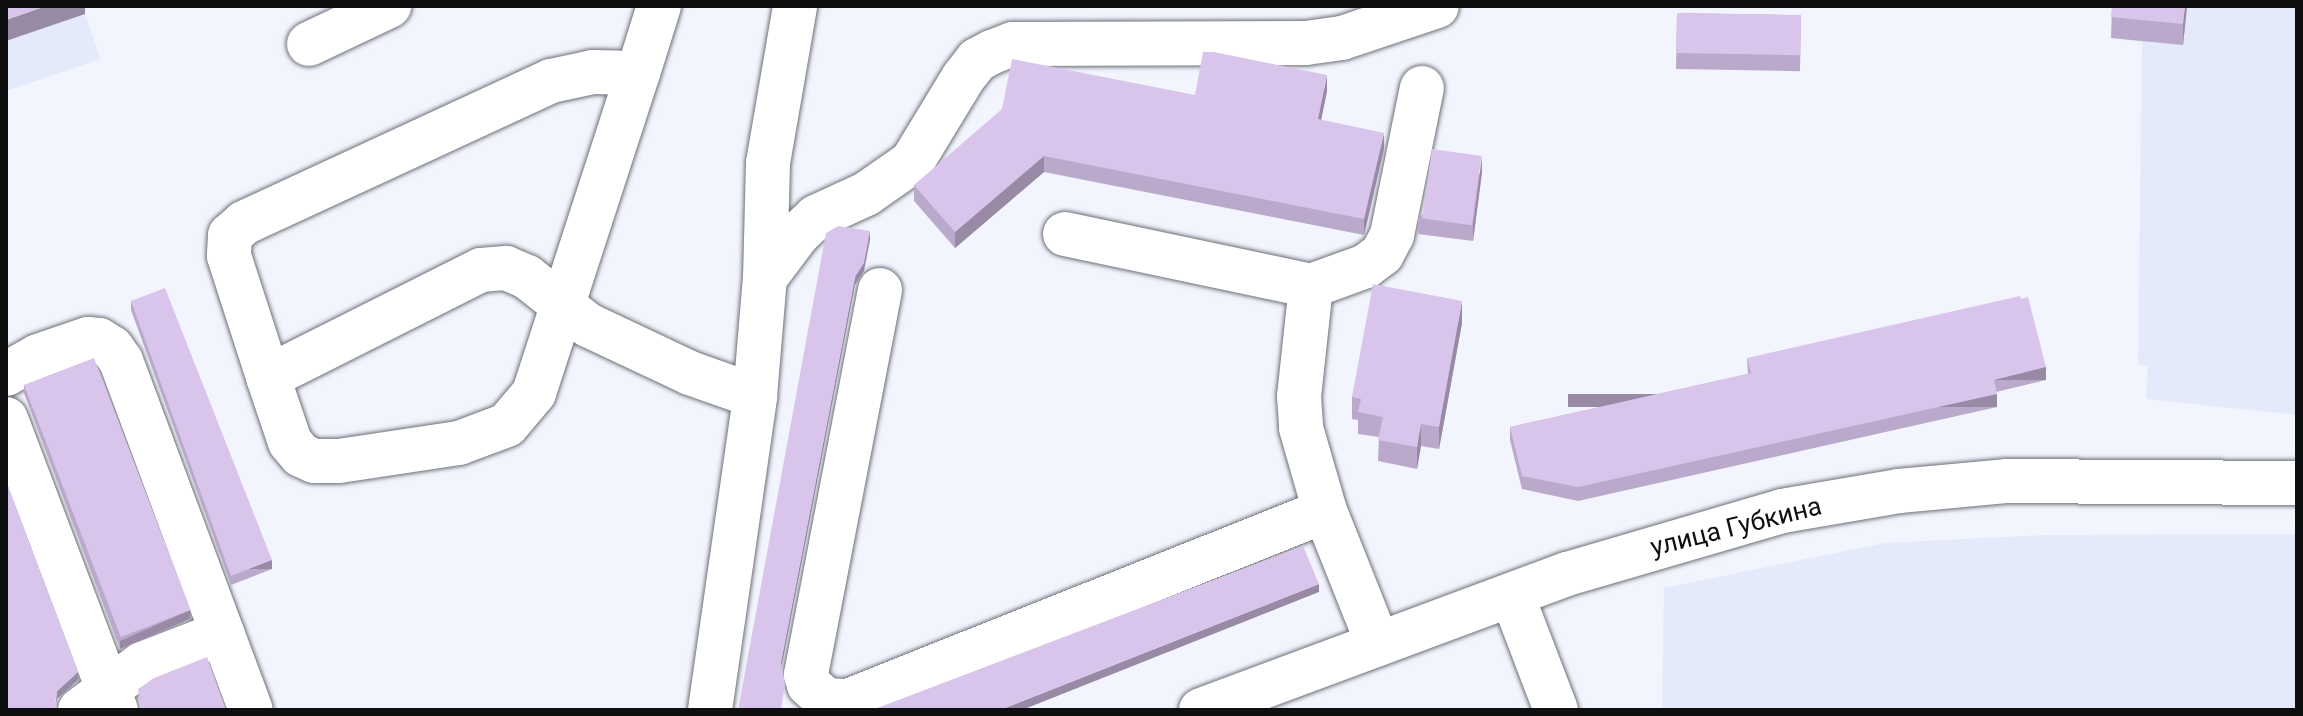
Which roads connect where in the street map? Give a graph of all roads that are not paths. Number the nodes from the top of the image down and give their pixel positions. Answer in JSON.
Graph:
{"nodes":[{"id":1,"x":389,"y":6,"type":"edge"},
{"id":2,"x":659,"y":6,"type":"edge"},
{"id":3,"x":795,"y":6,"type":"edge"},
{"id":4,"x":1437,"y":6,"type":"edge"},
{"id":5,"x":309,"y":44,"type":"dead end"},
{"id":6,"x":638,"y":73,"type":"junction"},
{"id":7,"x":1422,"y":88,"type":"dead end"},
{"id":8,"x":1065,"y":234,"type":"dead end"},
{"id":9,"x":765,"y":278,"type":"junction"},
{"id":10,"x":1311,"y":286,"type":"junction"},
{"id":11,"x":880,"y":290,"type":"dead end"},
{"id":12,"x":561,"y":307,"type":"junction"},
{"id":13,"x":6,"y":374,"type":"edge"},
{"id":14,"x":268,"y":377,"type":"junction"},
{"id":15,"x":755,"y":396,"type":"junction"},
{"id":16,"x":6,"y":419,"type":"edge"},
{"id":17,"x":2297,"y":483,"type":"edge"},
{"id":18,"x":1325,"y":511,"type":"junction"},
{"id":19,"x":1512,"y":595,"type":"junction"},
{"id":20,"x":222,"y":633,"type":"junction"},
{"id":21,"x":1378,"y":644,"type":"junction"},
{"id":22,"x":102,"y":703,"type":"edge"},
{"id":23,"x":251,"y":710,"type":"edge"},
{"id":24,"x":710,"y":710,"type":"edge"},
{"id":25,"x":1201,"y":710,"type":"edge"},
{"id":26,"x":1556,"y":710,"type":"edge"}],
"edges":[{"from":1,"to":5,"type":"street"},
{"from":2,"to":6,"type":"street"},
{"from":3,"to":9,"type":"street"},
{"from":4,"to":9,"type":"street"},
{"from":6,"to":12,"type":"street"},
{"from":6,"to":14,"type":"street"},
{"from":7,"to":10,"type":"street"},
{"from":8,"to":10,"type":"street"},
{"from":9,"to":15,"type":"street"},
{"from":10,"to":18,"type":"street"},
{"from":11,"to":18,"type":"street"},
{"from":12,"to":14,"type":"street"},
{"from":12,"to":14,"type":"street"},
{"from":12,"to":15,"type":"street"},
{"from":13,"to":20,"type":"street"},
{"from":15,"to":24,"type":"street"},
{"from":16,"to":22,"type":"street"},
{"from":17,"to":19,"type":"street","name":"улица Губкина"},
{"from":18,"to":21,"type":"street"},
{"from":19,"to":21,"type":"street","name":"улица Губкина"},
{"from":19,"to":26,"type":"street"},
{"from":20,"to":22,"type":"street"},
{"from":20,"to":23,"type":"street"},
{"from":21,"to":25,"type":"street","name":"улица Губкина"}]}
